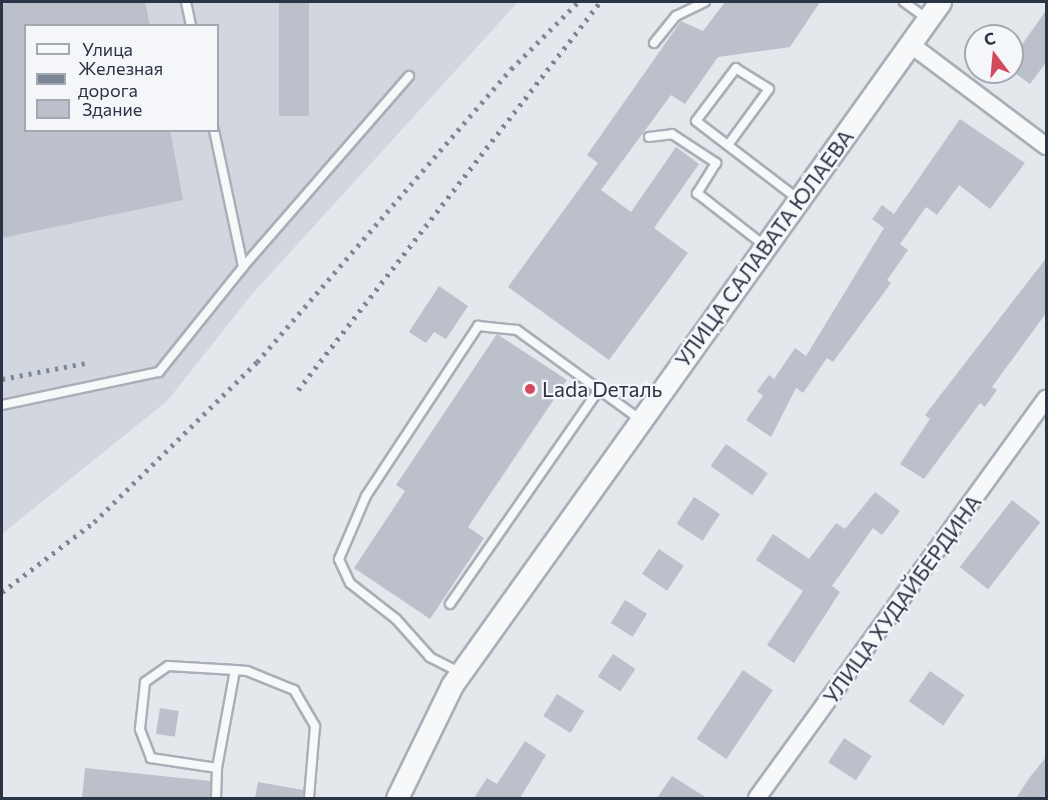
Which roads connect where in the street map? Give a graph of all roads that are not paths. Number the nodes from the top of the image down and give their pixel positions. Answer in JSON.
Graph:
{"nodes":[{"id":1,"x":186,"y":2,"type":"edge"},
{"id":2,"x":705,"y":2,"type":"edge"},
{"id":3,"x":904,"y":2,"type":"edge"},
{"id":4,"x":940,"y":2,"type":"edge"},
{"id":5,"x":928,"y":19,"type":"junction"},
{"id":6,"x":191,"y":24,"type":"edge"},
{"id":7,"x":654,"y":43,"type":"dead end"},
{"id":8,"x":910,"y":44,"type":"junction"},
{"id":9,"x":409,"y":76,"type":"dead end"},
{"id":10,"x":214,"y":132,"type":"edge"},
{"id":11,"x":650,"y":137,"type":"dead end"},
{"id":12,"x":728,"y":145,"type":"junction"},
{"id":13,"x":1047,"y":146,"type":"edge"},
{"id":14,"x":799,"y":200,"type":"junction"},
{"id":15,"x":766,"y":246,"type":"junction"},
{"id":16,"x":243,"y":267,"type":"junction"},
{"id":17,"x":599,"y":390,"type":"junction"},
{"id":18,"x":1047,"y":399,"type":"edge"},
{"id":19,"x":2,"y":405,"type":"edge"},
{"id":20,"x":641,"y":420,"type":"junction"},
{"id":21,"x":450,"y":604,"type":"dead end"},
{"id":22,"x":235,"y":670,"type":"junction"},
{"id":23,"x":460,"y":673,"type":"junction"},
{"id":24,"x":217,"y":768,"type":"junction"},
{"id":25,"x":216,"y":798,"type":"edge"},
{"id":26,"x":309,"y":798,"type":"edge"},
{"id":27,"x":397,"y":798,"type":"edge"},
{"id":28,"x":757,"y":798,"type":"edge"}],
"edges":[{"from":1,"to":6,"type":"lane"},
{"from":2,"to":7,"type":"lane"},
{"from":3,"to":5,"type":"lane"},
{"from":4,"to":5,"type":"street","name":"УЛИЦА САЛАВАТА ЮЛАЕВА"},
{"from":5,"to":8,"type":"street","name":"УЛИЦА САЛАВАТА ЮЛАЕВА"},
{"from":8,"to":13,"type":"street"},
{"from":8,"to":14,"type":"street","name":"УЛИЦА САЛАВАТА ЮЛАЕВА"},
{"from":9,"to":16,"type":"lane"},
{"from":10,"to":16,"type":"lane"},
{"from":11,"to":15,"type":"lane"},
{"from":12,"to":12,"type":"lane"},
{"from":12,"to":14,"type":"lane"},
{"from":14,"to":15,"type":"street","name":"УЛИЦА САЛАВАТА ЮЛАЕВА"},
{"from":15,"to":20,"type":"street","name":"УЛИЦА САЛАВАТА ЮЛАЕВА"},
{"from":16,"to":19,"type":"lane"},
{"from":17,"to":20,"type":"lane"},
{"from":17,"to":21,"type":"lane"},
{"from":17,"to":23,"type":"lane"},
{"from":18,"to":28,"type":"street","name":"УЛИЦА ХУДАЙБЕРДИНА"},
{"from":20,"to":23,"type":"street","name":"УЛИЦА САЛАВАТА ЮЛАЕВА"},
{"from":22,"to":24,"type":"lane"},
{"from":22,"to":24,"type":"lane"},
{"from":22,"to":26,"type":"lane"},
{"from":23,"to":27,"type":"street","name":"УЛИЦА САЛАВАТА ЮЛАЕВА"},
{"from":24,"to":25,"type":"lane"}]}
